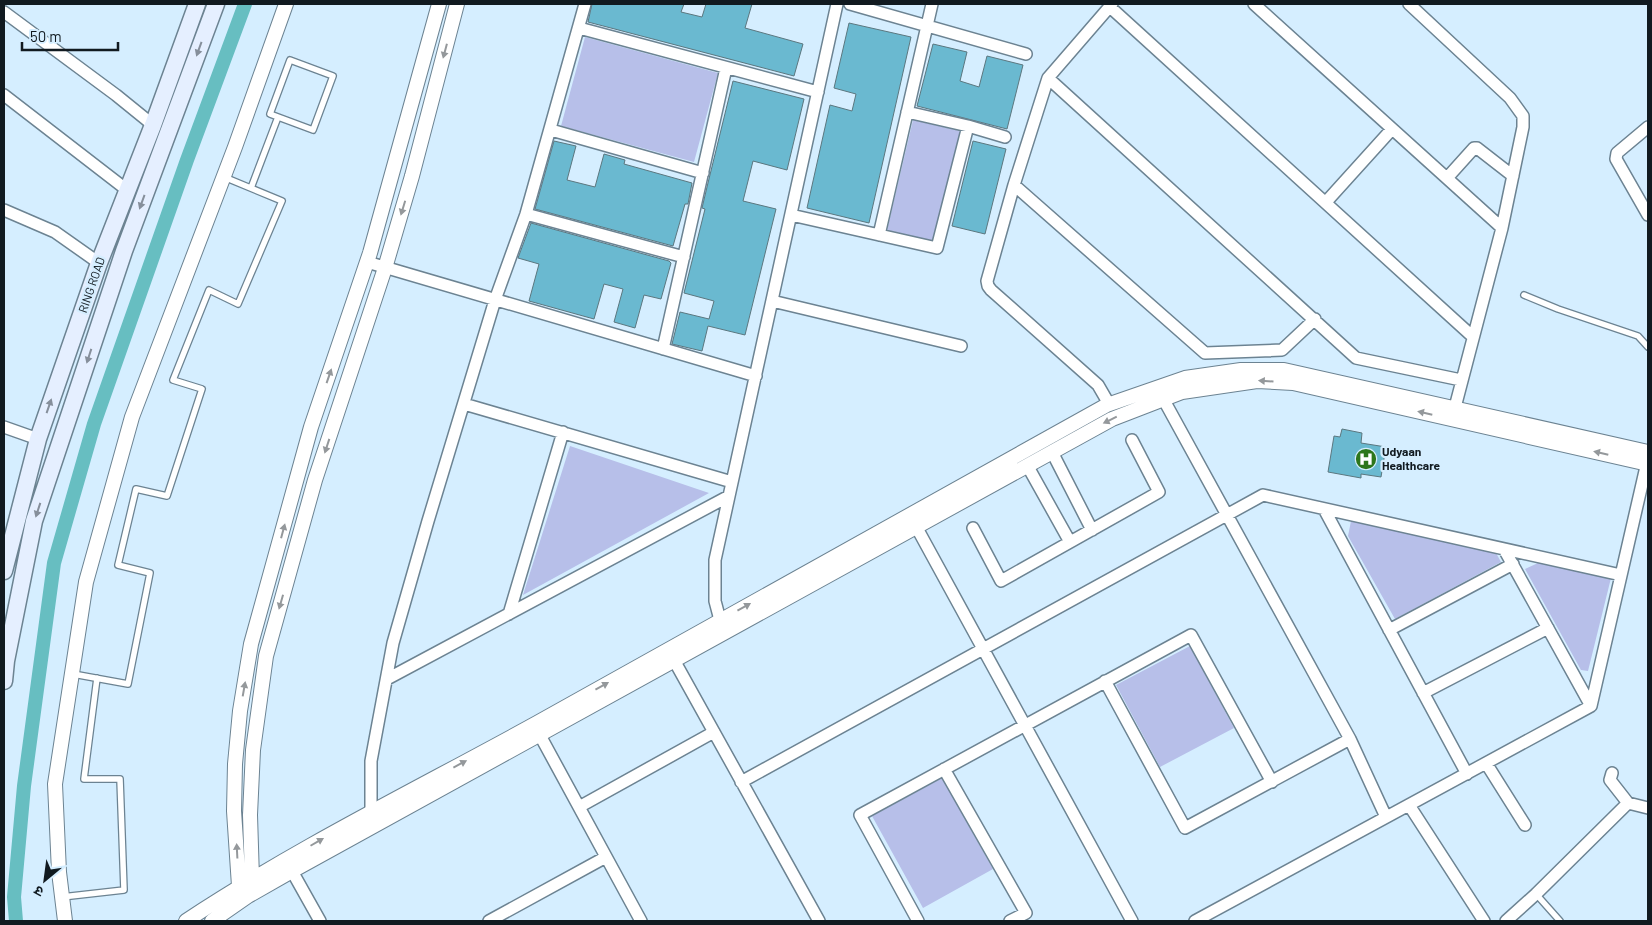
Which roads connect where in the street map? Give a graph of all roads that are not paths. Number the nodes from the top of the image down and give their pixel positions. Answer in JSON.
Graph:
{"nodes":[{"id":1,"x":197,"y":4,"type":"edge"},
{"id":2,"x":216,"y":4,"type":"edge"},
{"id":3,"x":286,"y":4,"type":"edge"},
{"id":4,"x":440,"y":4,"type":"edge"},
{"id":5,"x":457,"y":4,"type":"edge"},
{"id":6,"x":585,"y":4,"type":"edge"},
{"id":7,"x":837,"y":4,"type":"edge"},
{"id":8,"x":850,"y":4,"type":"edge"},
{"id":9,"x":932,"y":4,"type":"edge"},
{"id":10,"x":1254,"y":4,"type":"edge"},
{"id":11,"x":1409,"y":4,"type":"edge"},
{"id":12,"x":1111,"y":5,"type":"edge"},
{"id":13,"x":4,"y":12,"type":"edge"},
{"id":14,"x":927,"y":26,"type":"junction"},
{"id":15,"x":579,"y":28,"type":"junction"},
{"id":16,"x":1026,"y":54,"type":"dead end"},
{"id":17,"x":726,"y":68,"type":"junction"},
{"id":18,"x":1048,"y":78,"type":"junction"},
{"id":19,"x":818,"y":92,"type":"junction"},
{"id":20,"x":4,"y":96,"type":"edge"},
{"id":21,"x":907,"y":112,"type":"junction"},
{"id":22,"x":278,"y":117,"type":"junction"},
{"id":23,"x":153,"y":125,"type":"junction"},
{"id":24,"x":968,"y":126,"type":"junction"},
{"id":25,"x":1648,"y":127,"type":"edge"},
{"id":26,"x":1392,"y":128,"type":"junction"},
{"id":27,"x":551,"y":130,"type":"junction"},
{"id":28,"x":1005,"y":137,"type":"dead end"},
{"id":29,"x":703,"y":173,"type":"junction"},
{"id":30,"x":1513,"y":176,"type":"junction"},
{"id":31,"x":224,"y":177,"type":"junction"},
{"id":32,"x":1447,"y":178,"type":"junction"},
{"id":33,"x":1014,"y":185,"type":"junction"},
{"id":34,"x":251,"y":188,"type":"junction"},
{"id":35,"x":127,"y":190,"type":"junction"},
{"id":36,"x":1326,"y":202,"type":"junction"},
{"id":37,"x":1647,"y":208,"type":"edge"},
{"id":38,"x":4,"y":210,"type":"edge"},
{"id":39,"x":526,"y":214,"type":"junction"},
{"id":40,"x":791,"y":215,"type":"junction"},
{"id":41,"x":1502,"y":228,"type":"junction"},
{"id":42,"x":879,"y":235,"type":"junction"},
{"id":43,"x":684,"y":257,"type":"junction"},
{"id":44,"x":367,"y":262,"type":"junction"},
{"id":45,"x":100,"y":263,"type":"junction"},
{"id":46,"x":385,"y":268,"type":"junction"},
{"id":47,"x":1524,"y":295,"type":"dead end"},
{"id":48,"x":495,"y":300,"type":"junction"},
{"id":49,"x":772,"y":301,"type":"junction"},
{"id":50,"x":1315,"y":319,"type":"junction"},
{"id":51,"x":1472,"y":336,"type":"junction"},
{"id":52,"x":962,"y":346,"type":"dead end"},
{"id":53,"x":1648,"y":347,"type":"edge"},
{"id":54,"x":663,"y":349,"type":"junction"},
{"id":55,"x":756,"y":376,"type":"junction"},
{"id":56,"x":1461,"y":380,"type":"junction"},
{"id":57,"x":1161,"y":393,"type":"junction"},
{"id":58,"x":464,"y":404,"type":"junction"},
{"id":59,"x":1109,"y":404,"type":"junction"},
{"id":60,"x":1453,"y":414,"type":"junction"},
{"id":61,"x":4,"y":428,"type":"edge"},
{"id":62,"x":563,"y":432,"type":"junction"},
{"id":63,"x":38,"y":439,"type":"junction"},
{"id":64,"x":1132,"y":440,"type":"dead end"},
{"id":65,"x":1052,"y":452,"type":"junction"},
{"id":66,"x":1648,"y":459,"type":"edge"},
{"id":67,"x":1027,"y":465,"type":"junction"},
{"id":68,"x":298,"y":476,"type":"junction"},
{"id":69,"x":315,"y":480,"type":"junction"},
{"id":70,"x":732,"y":482,"type":"junction"},
{"id":71,"x":729,"y":496,"type":"junction"},
{"id":72,"x":290,"y":505,"type":"junction"},
{"id":73,"x":1324,"y":509,"type":"junction"},
{"id":74,"x":306,"y":510,"type":"junction"},
{"id":75,"x":1227,"y":514,"type":"junction"},
{"id":76,"x":913,"y":520,"type":"junction"},
{"id":77,"x":973,"y":528,"type":"dead end"},
{"id":78,"x":1092,"y":530,"type":"junction"},
{"id":79,"x":1070,"y":542,"type":"junction"},
{"id":80,"x":1504,"y":549,"type":"junction"},
{"id":81,"x":1513,"y":564,"type":"junction"},
{"id":82,"x":4,"y":571,"type":"edge"},
{"id":83,"x":1621,"y":575,"type":"junction"},
{"id":84,"x":509,"y":614,"type":"junction"},
{"id":85,"x":720,"y":620,"type":"junction"},
{"id":86,"x":1548,"y":628,"type":"junction"},
{"id":87,"x":1389,"y":630,"type":"junction"},
{"id":88,"x":983,"y":648,"type":"junction"},
{"id":89,"x":671,"y":655,"type":"junction"},
{"id":90,"x":248,"y":662,"type":"junction"},
{"id":91,"x":264,"y":666,"type":"junction"},
{"id":92,"x":72,"y":674,"type":"junction"},
{"id":93,"x":97,"y":678,"type":"junction"},
{"id":94,"x":386,"y":679,"type":"junction"},
{"id":95,"x":4,"y":681,"type":"edge"},
{"id":96,"x":1105,"y":681,"type":"junction"},
{"id":97,"x":1423,"y":693,"type":"junction"},
{"id":98,"x":1591,"y":706,"type":"junction"},
{"id":99,"x":1025,"y":725,"type":"junction"},
{"id":100,"x":537,"y":730,"type":"junction"},
{"id":101,"x":714,"y":732,"type":"junction"},
{"id":102,"x":1350,"y":739,"type":"junction"},
{"id":103,"x":1486,"y":763,"type":"junction"},
{"id":104,"x":944,"y":769,"type":"junction"},
{"id":105,"x":1612,"y":773,"type":"dead end"},
{"id":106,"x":1467,"y":774,"type":"junction"},
{"id":107,"x":741,"y":782,"type":"junction"},
{"id":108,"x":1272,"y":782,"type":"junction"},
{"id":109,"x":1628,"y":803,"type":"junction"},
{"id":110,"x":1409,"y":805,"type":"junction"},
{"id":111,"x":579,"y":807,"type":"junction"},
{"id":112,"x":1648,"y":808,"type":"edge"},
{"id":113,"x":371,"y":812,"type":"junction"},
{"id":114,"x":1386,"y":817,"type":"junction"},
{"id":115,"x":1525,"y":825,"type":"dead end"},
{"id":116,"x":606,"y":857,"type":"junction"},
{"id":117,"x":289,"y":865,"type":"junction"},
{"id":118,"x":254,"y":885,"type":"junction"},
{"id":119,"x":241,"y":892,"type":"junction"},
{"id":120,"x":1536,"y":894,"type":"junction"},
{"id":121,"x":62,"y":897,"type":"junction"},
{"id":122,"x":65,"y":921,"type":"edge"},
{"id":123,"x":186,"y":921,"type":"edge"},
{"id":124,"x":212,"y":921,"type":"edge"},
{"id":125,"x":320,"y":921,"type":"edge"},
{"id":126,"x":489,"y":921,"type":"edge"},
{"id":127,"x":641,"y":921,"type":"edge"},
{"id":128,"x":819,"y":921,"type":"edge"},
{"id":129,"x":918,"y":921,"type":"edge"},
{"id":130,"x":1010,"y":921,"type":"edge"},
{"id":131,"x":1132,"y":921,"type":"edge"},
{"id":132,"x":1195,"y":921,"type":"edge"},
{"id":133,"x":1484,"y":921,"type":"edge"},
{"id":134,"x":1506,"y":921,"type":"edge"},
{"id":135,"x":1560,"y":921,"type":"edge"}],
"edges":[{"from":1,"to":23,"type":"main road","name":"RING ROAD"},
{"from":2,"to":95,"type":"main road","one_way":true},
{"from":3,"to":31,"type":"street"},
{"from":4,"to":44,"type":"street"},
{"from":5,"to":46,"type":"street","one_way":true},
{"from":6,"to":15,"type":"street"},
{"from":7,"to":19,"type":"street"},
{"from":8,"to":14,"type":"street"},
{"from":9,"to":14,"type":"street"},
{"from":10,"to":26,"type":"street"},
{"from":11,"to":30,"type":"street"},
{"from":12,"to":18,"type":"street"},
{"from":12,"to":36,"type":"street"},
{"from":13,"to":23,"type":"street"},
{"from":14,"to":16,"type":"street"},
{"from":14,"to":21,"type":"street"},
{"from":15,"to":17,"type":"street"},
{"from":15,"to":27,"type":"street"},
{"from":17,"to":19,"type":"street"},
{"from":17,"to":29,"type":"street"},
{"from":18,"to":33,"type":"street"},
{"from":18,"to":50,"type":"street"},
{"from":19,"to":40,"type":"street"},
{"from":20,"to":35,"type":"street"},
{"from":21,"to":24,"type":"street"},
{"from":21,"to":42,"type":"street"},
{"from":22,"to":22,"type":"lane"},
{"from":22,"to":34,"type":"lane"},
{"from":23,"to":35,"type":"main road","name":"RING ROAD"},
{"from":24,"to":28,"type":"street"},
{"from":24,"to":42,"type":"street"},
{"from":25,"to":37,"type":"street"},
{"from":26,"to":32,"type":"street"},
{"from":26,"to":36,"type":"street"},
{"from":27,"to":29,"type":"street"},
{"from":27,"to":39,"type":"street"},
{"from":29,"to":43,"type":"street"},
{"from":30,"to":32,"type":"street"},
{"from":30,"to":41,"type":"street"},
{"from":31,"to":34,"type":"lane"},
{"from":31,"to":92,"type":"street"},
{"from":32,"to":41,"type":"street"},
{"from":33,"to":50,"type":"street"},
{"from":33,"to":59,"type":"street"},
{"from":34,"to":93,"type":"lane"},
{"from":35,"to":45,"type":"main road","name":"RING ROAD"},
{"from":36,"to":51,"type":"street"},
{"from":38,"to":45,"type":"street"},
{"from":39,"to":43,"type":"street"},
{"from":39,"to":48,"type":"street"},
{"from":40,"to":42,"type":"street"},
{"from":40,"to":49,"type":"street"},
{"from":41,"to":51,"type":"street"},
{"from":43,"to":54,"type":"street"},
{"from":44,"to":46,"type":"street"},
{"from":68,"to":44,"type":"street","one_way":true},
{"from":63,"to":45,"type":"main road","name":"RING ROAD","one_way":true},
{"from":46,"to":48,"type":"street"},
{"from":46,"to":69,"type":"street","one_way":true},
{"from":47,"to":53,"type":"lane"},
{"from":48,"to":54,"type":"street"},
{"from":48,"to":58,"type":"street"},
{"from":49,"to":52,"type":"street"},
{"from":49,"to":55,"type":"street"},
{"from":50,"to":56,"type":"street"},
{"from":51,"to":56,"type":"street"},
{"from":54,"to":55,"type":"street"},
{"from":55,"to":70,"type":"street"},
{"from":56,"to":60,"type":"street"},
{"from":57,"to":59,"type":"street"},
{"from":57,"to":60,"type":"street"},
{"from":57,"to":65,"type":"street","one_way":true},
{"from":57,"to":75,"type":"street"},
{"from":58,"to":62,"type":"street"},
{"from":58,"to":94,"type":"street"},
{"from":59,"to":76,"type":"street"},
{"from":60,"to":66,"type":"street"},
{"from":61,"to":63,"type":"street"},
{"from":62,"to":70,"type":"street"},
{"from":62,"to":84,"type":"street"},
{"from":63,"to":82,"type":"main road","name":"RING ROAD"},
{"from":64,"to":78,"type":"street"},
{"from":65,"to":67,"type":"street"},
{"from":65,"to":78,"type":"street"},
{"from":66,"to":83,"type":"street"},
{"from":67,"to":76,"type":"street"},
{"from":67,"to":79,"type":"street"},
{"from":68,"to":69,"type":"street"},
{"from":68,"to":72,"type":"street"},
{"from":69,"to":74,"type":"street"},
{"from":70,"to":71,"type":"street"},
{"from":71,"to":84,"type":"street"},
{"from":71,"to":85,"type":"street"},
{"from":72,"to":74,"type":"street"},
{"from":90,"to":72,"type":"street","one_way":true},
{"from":73,"to":75,"type":"street"},
{"from":73,"to":80,"type":"street"},
{"from":73,"to":87,"type":"street"},
{"from":74,"to":91,"type":"street","one_way":true},
{"from":75,"to":88,"type":"street"},
{"from":75,"to":102,"type":"street"},
{"from":85,"to":76,"type":"street","one_way":true},
{"from":76,"to":88,"type":"street"},
{"from":76,"to":89,"type":"street"},
{"from":77,"to":79,"type":"street"},
{"from":78,"to":79,"type":"street"},
{"from":80,"to":81,"type":"street"},
{"from":80,"to":83,"type":"street"},
{"from":81,"to":86,"type":"street"},
{"from":81,"to":87,"type":"street"},
{"from":83,"to":98,"type":"street"},
{"from":84,"to":94,"type":"street"},
{"from":85,"to":89,"type":"street"},
{"from":86,"to":97,"type":"street"},
{"from":86,"to":98,"type":"street"},
{"from":87,"to":97,"type":"street"},
{"from":88,"to":99,"type":"street"},
{"from":88,"to":107,"type":"street"},
{"from":89,"to":100,"type":"street"},
{"from":89,"to":101,"type":"street"},
{"from":90,"to":91,"type":"street"},
{"from":119,"to":90,"type":"street","one_way":true},
{"from":91,"to":118,"type":"street"},
{"from":92,"to":93,"type":"lane"},
{"from":92,"to":121,"type":"street"},
{"from":93,"to":121,"type":"lane"},
{"from":94,"to":113,"type":"street"},
{"from":96,"to":99,"type":"street"},
{"from":96,"to":108,"type":"street"},
{"from":96,"to":108,"type":"street"},
{"from":97,"to":106,"type":"street"},
{"from":98,"to":103,"type":"street"},
{"from":99,"to":104,"type":"street"},
{"from":99,"to":131,"type":"street"},
{"from":100,"to":111,"type":"street"},
{"from":113,"to":100,"type":"street","one_way":true},
{"from":100,"to":117,"type":"street"},
{"from":101,"to":107,"type":"street"},
{"from":101,"to":111,"type":"street"},
{"from":102,"to":108,"type":"street"},
{"from":102,"to":114,"type":"street"},
{"from":103,"to":106,"type":"street"},
{"from":103,"to":115,"type":"street"},
{"from":104,"to":129,"type":"street"},
{"from":104,"to":130,"type":"street"},
{"from":105,"to":109,"type":"street"},
{"from":106,"to":110,"type":"street"},
{"from":107,"to":128,"type":"street"},
{"from":109,"to":112,"type":"street"},
{"from":109,"to":120,"type":"street"},
{"from":110,"to":114,"type":"street"},
{"from":110,"to":133,"type":"street"},
{"from":111,"to":116,"type":"street"},
{"from":117,"to":113,"type":"street","one_way":true},
{"from":114,"to":132,"type":"street"},
{"from":116,"to":126,"type":"street"},
{"from":116,"to":127,"type":"street"},
{"from":117,"to":118,"type":"street"},
{"from":117,"to":125,"type":"street"},
{"from":118,"to":119,"type":"street"},
{"from":119,"to":123,"type":"street"},
{"from":119,"to":124,"type":"street"},
{"from":120,"to":134,"type":"street"},
{"from":120,"to":135,"type":"lane"},
{"from":121,"to":122,"type":"street"}]}
